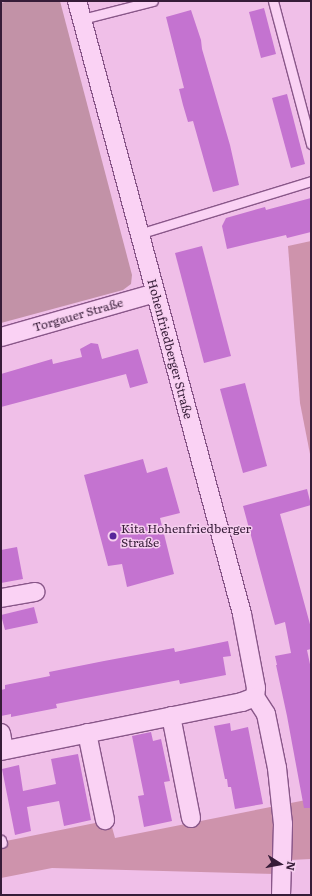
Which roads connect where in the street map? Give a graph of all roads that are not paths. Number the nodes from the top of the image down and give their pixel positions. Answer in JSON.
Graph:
{"nodes":[{"id":1,"x":77,"y":1,"type":"edge"},
{"id":2,"x":150,"y":1,"type":"edge"},
{"id":3,"x":273,"y":1,"type":"edge"},
{"id":4,"x":82,"y":19,"type":"junction"},
{"id":5,"x":311,"y":144,"type":"edge"},
{"id":6,"x":311,"y":182,"type":"edge"},
{"id":7,"x":139,"y":234,"type":"junction"},
{"id":8,"x":155,"y":294,"type":"junction"},
{"id":9,"x":1,"y":337,"type":"edge"},
{"id":10,"x":35,"y":592,"type":"dead end"},
{"id":11,"x":1,"y":598,"type":"edge"},
{"id":12,"x":255,"y":697,"type":"junction"},
{"id":13,"x":171,"y":716,"type":"junction"},
{"id":14,"x":87,"y":733,"type":"junction"},
{"id":15,"x":2,"y":745,"type":"edge"},
{"id":16,"x":191,"y":818,"type":"dead end"},
{"id":17,"x":105,"y":820,"type":"dead end"},
{"id":18,"x":281,"y":895,"type":"edge"}],
"edges":[{"from":1,"to":4,"type":"street","name":"Hohenfriedberger Straße"},
{"from":2,"to":4,"type":"lane"},
{"from":3,"to":5,"type":"lane"},
{"from":4,"to":7,"type":"street","name":"Hohenfriedberger Straße"},
{"from":6,"to":7,"type":"lane"},
{"from":7,"to":8,"type":"street","name":"Hohenfriedberger Straße"},
{"from":8,"to":9,"type":"street","name":"Torgauer Straße"},
{"from":8,"to":12,"type":"street","name":"Hohenfriedberger Straße"},
{"from":10,"to":11,"type":"street"},
{"from":12,"to":13,"type":"street"},
{"from":12,"to":18,"type":"street","name":"Hohenfriedberger Straße"},
{"from":13,"to":14,"type":"street"},
{"from":13,"to":16,"type":"street"},
{"from":14,"to":15,"type":"street"},
{"from":14,"to":17,"type":"street"}]}
